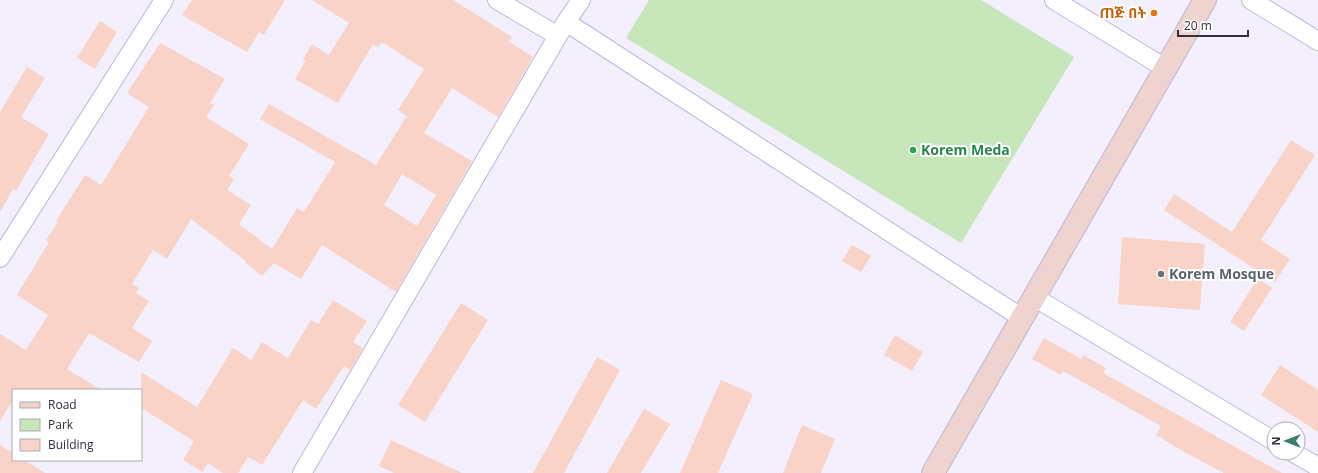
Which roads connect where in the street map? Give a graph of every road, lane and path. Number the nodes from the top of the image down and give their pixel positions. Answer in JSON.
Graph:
{"nodes":[{"id":1,"x":164,"y":0,"type":"edge"},
{"id":2,"x":497,"y":0,"type":"edge"},
{"id":3,"x":581,"y":0,"type":"edge"},
{"id":4,"x":1054,"y":0,"type":"edge"},
{"id":5,"x":1205,"y":0,"type":"edge"},
{"id":6,"x":1251,"y":0,"type":"edge"},
{"id":7,"x":562,"y":29,"type":"junction"},
{"id":8,"x":1318,"y":42,"type":"edge"},
{"id":9,"x":1165,"y":68,"type":"junction"},
{"id":10,"x":0,"y":258,"type":"edge"},
{"id":11,"x":1034,"y":296,"type":"junction"},
{"id":12,"x":1022,"y":318,"type":"junction"},
{"id":13,"x":1266,"y":436,"type":"edge"},
{"id":14,"x":1306,"y":460,"type":"edge"},
{"id":15,"x":1318,"y":467,"type":"edge"},
{"id":16,"x":302,"y":473,"type":"edge"},
{"id":17,"x":933,"y":473,"type":"edge"}],
"edges":[{"from":1,"to":10,"type":"street"},
{"from":2,"to":7,"type":"street"},
{"from":3,"to":7,"type":"street"},
{"from":4,"to":9,"type":"street"},
{"from":5,"to":9,"type":"street"},
{"from":6,"to":8,"type":"street"},
{"from":7,"to":12,"type":"street"},
{"from":7,"to":16,"type":"street"},
{"from":9,"to":11,"type":"street"},
{"from":11,"to":12,"type":"street"},
{"from":11,"to":13,"type":"street"},
{"from":12,"to":17,"type":"street"},
{"from":14,"to":15,"type":"street"}]}
